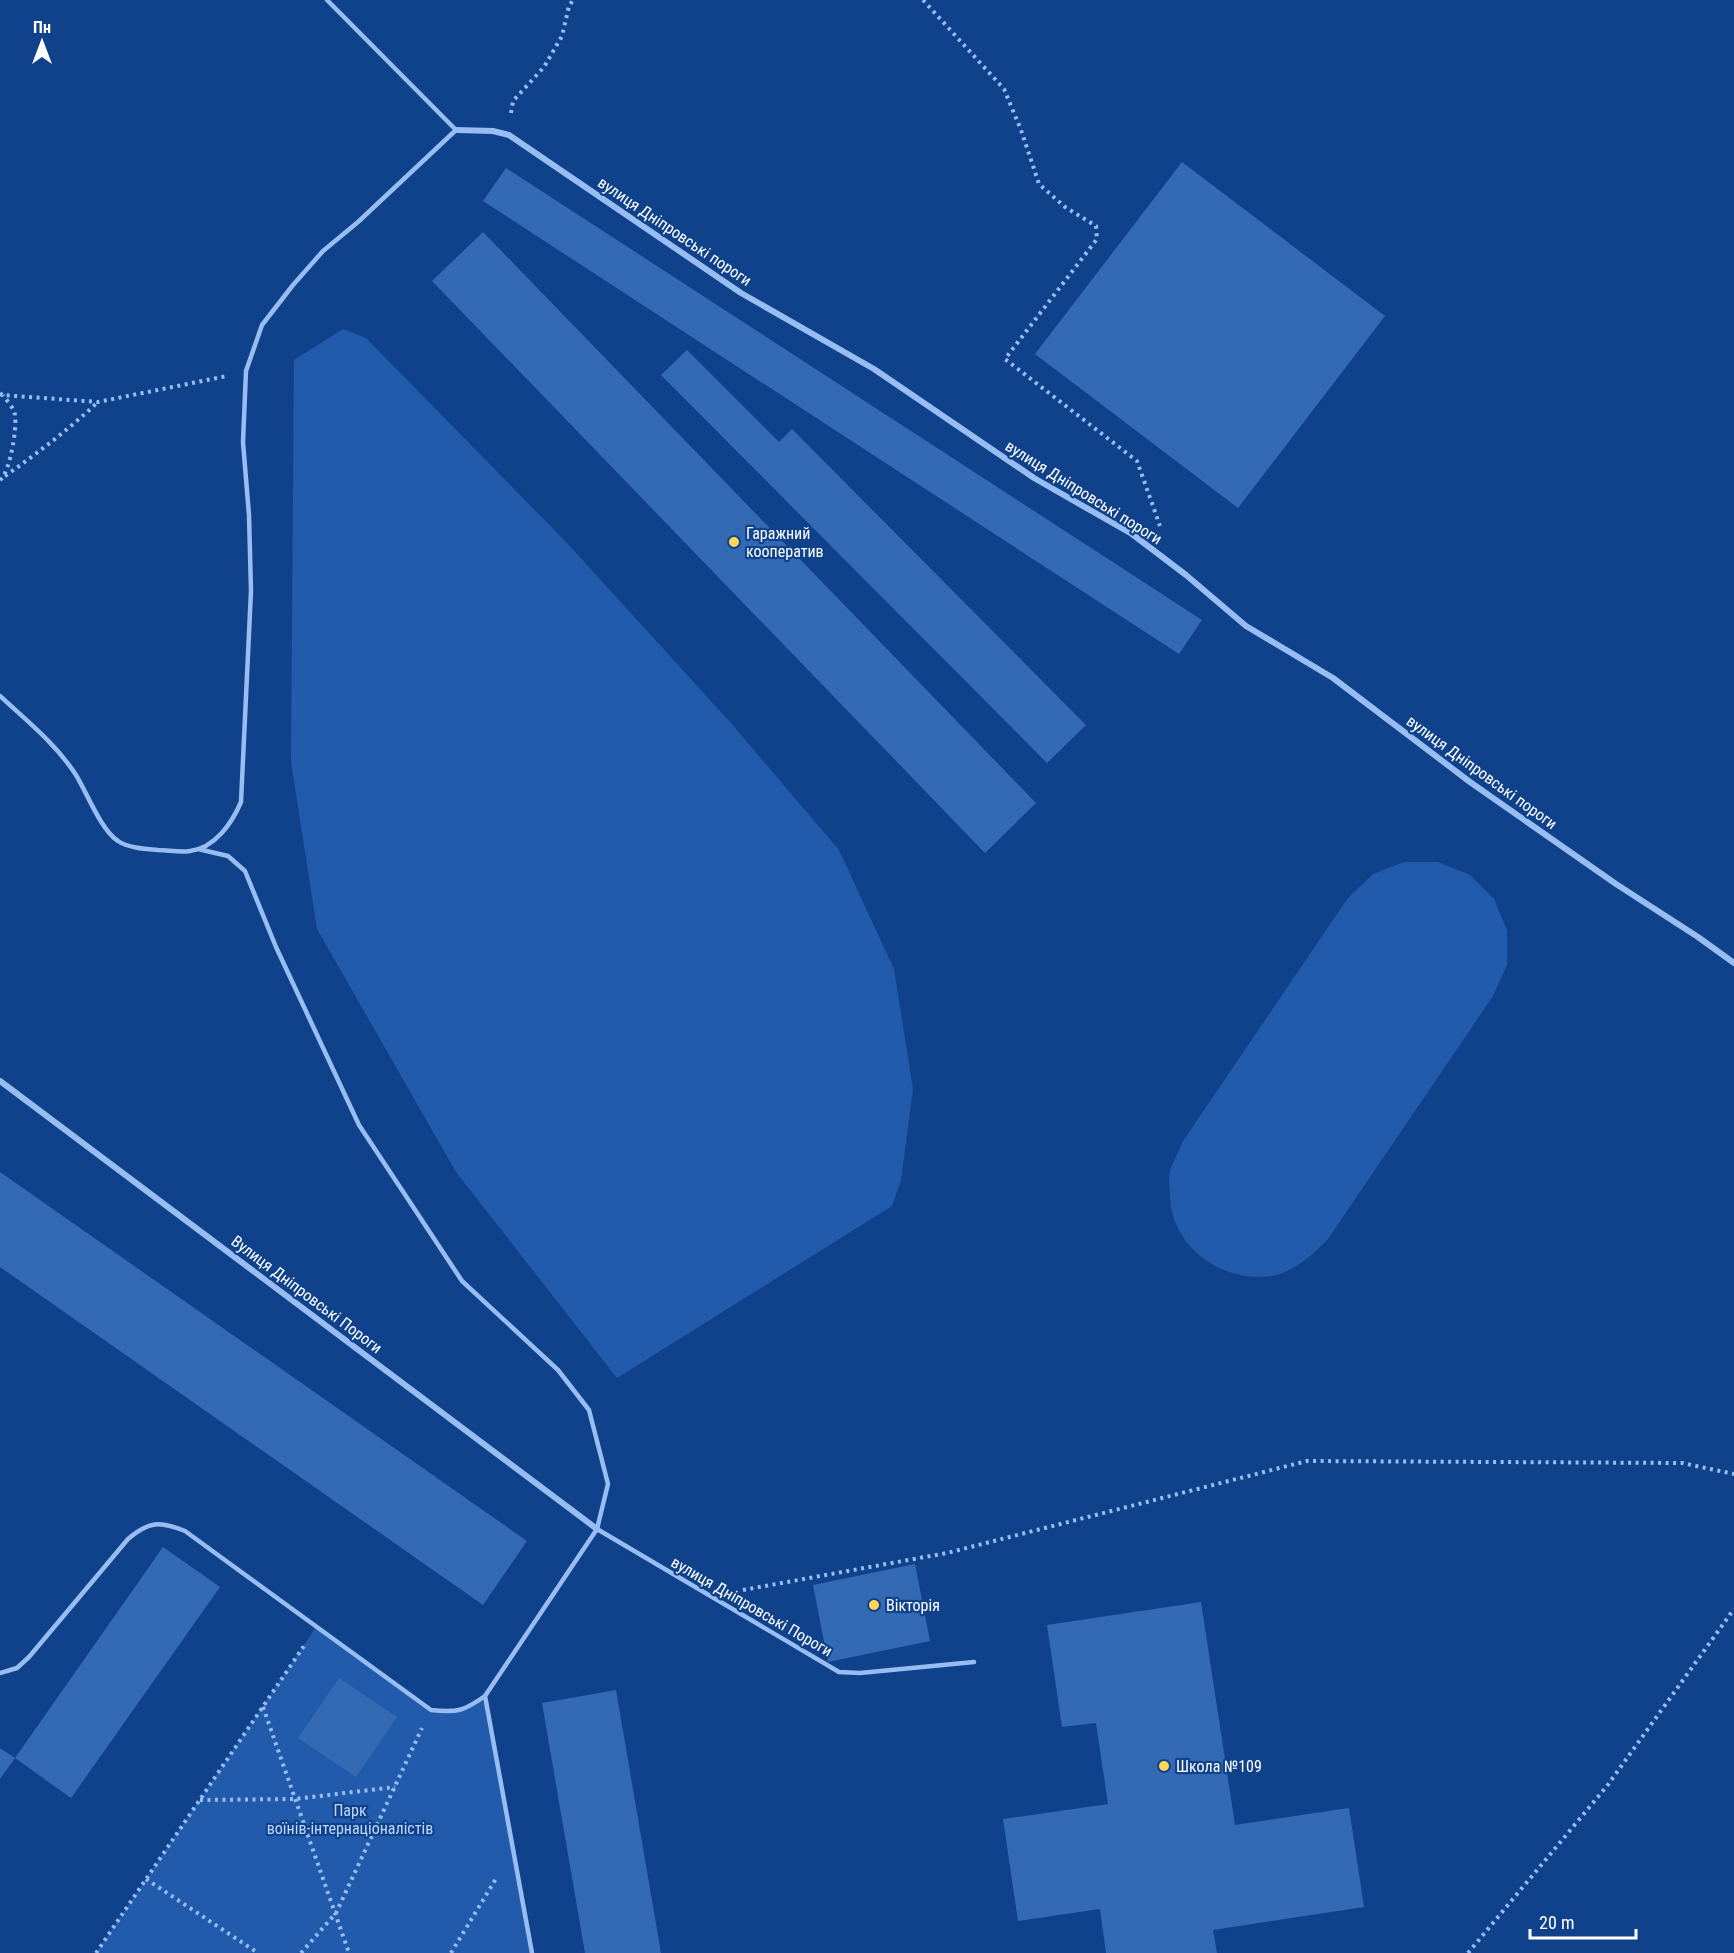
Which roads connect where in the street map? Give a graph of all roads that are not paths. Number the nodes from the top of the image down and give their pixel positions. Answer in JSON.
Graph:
{"nodes":[{"id":1,"x":327,"y":0,"type":"edge"},
{"id":2,"x":456,"y":130,"type":"junction"},
{"id":3,"x":0,"y":696,"type":"edge"},
{"id":4,"x":198,"y":849,"type":"junction"},
{"id":5,"x":1734,"y":963,"type":"edge"},
{"id":6,"x":0,"y":1081,"type":"edge"},
{"id":7,"x":597,"y":1529,"type":"junction"},
{"id":8,"x":974,"y":1662,"type":"dead end"},
{"id":9,"x":0,"y":1673,"type":"edge"},
{"id":10,"x":485,"y":1696,"type":"junction"},
{"id":11,"x":532,"y":1953,"type":"edge"}],
"edges":[{"from":1,"to":2,"type":"lane"},
{"from":2,"to":4,"type":"lane"},
{"from":2,"to":5,"type":"street","name":"вулиця Дніпровські пороги"},
{"from":3,"to":4,"type":"lane"},
{"from":4,"to":7,"type":"lane"},
{"from":6,"to":7,"type":"street","name":"Вулиця Дніпровські Пороги"},
{"from":7,"to":8,"type":"lane","name":"вулиця Дніпровські Пороги"},
{"from":7,"to":10,"type":"lane"},
{"from":9,"to":10,"type":"lane"},
{"from":10,"to":11,"type":"lane"}]}
